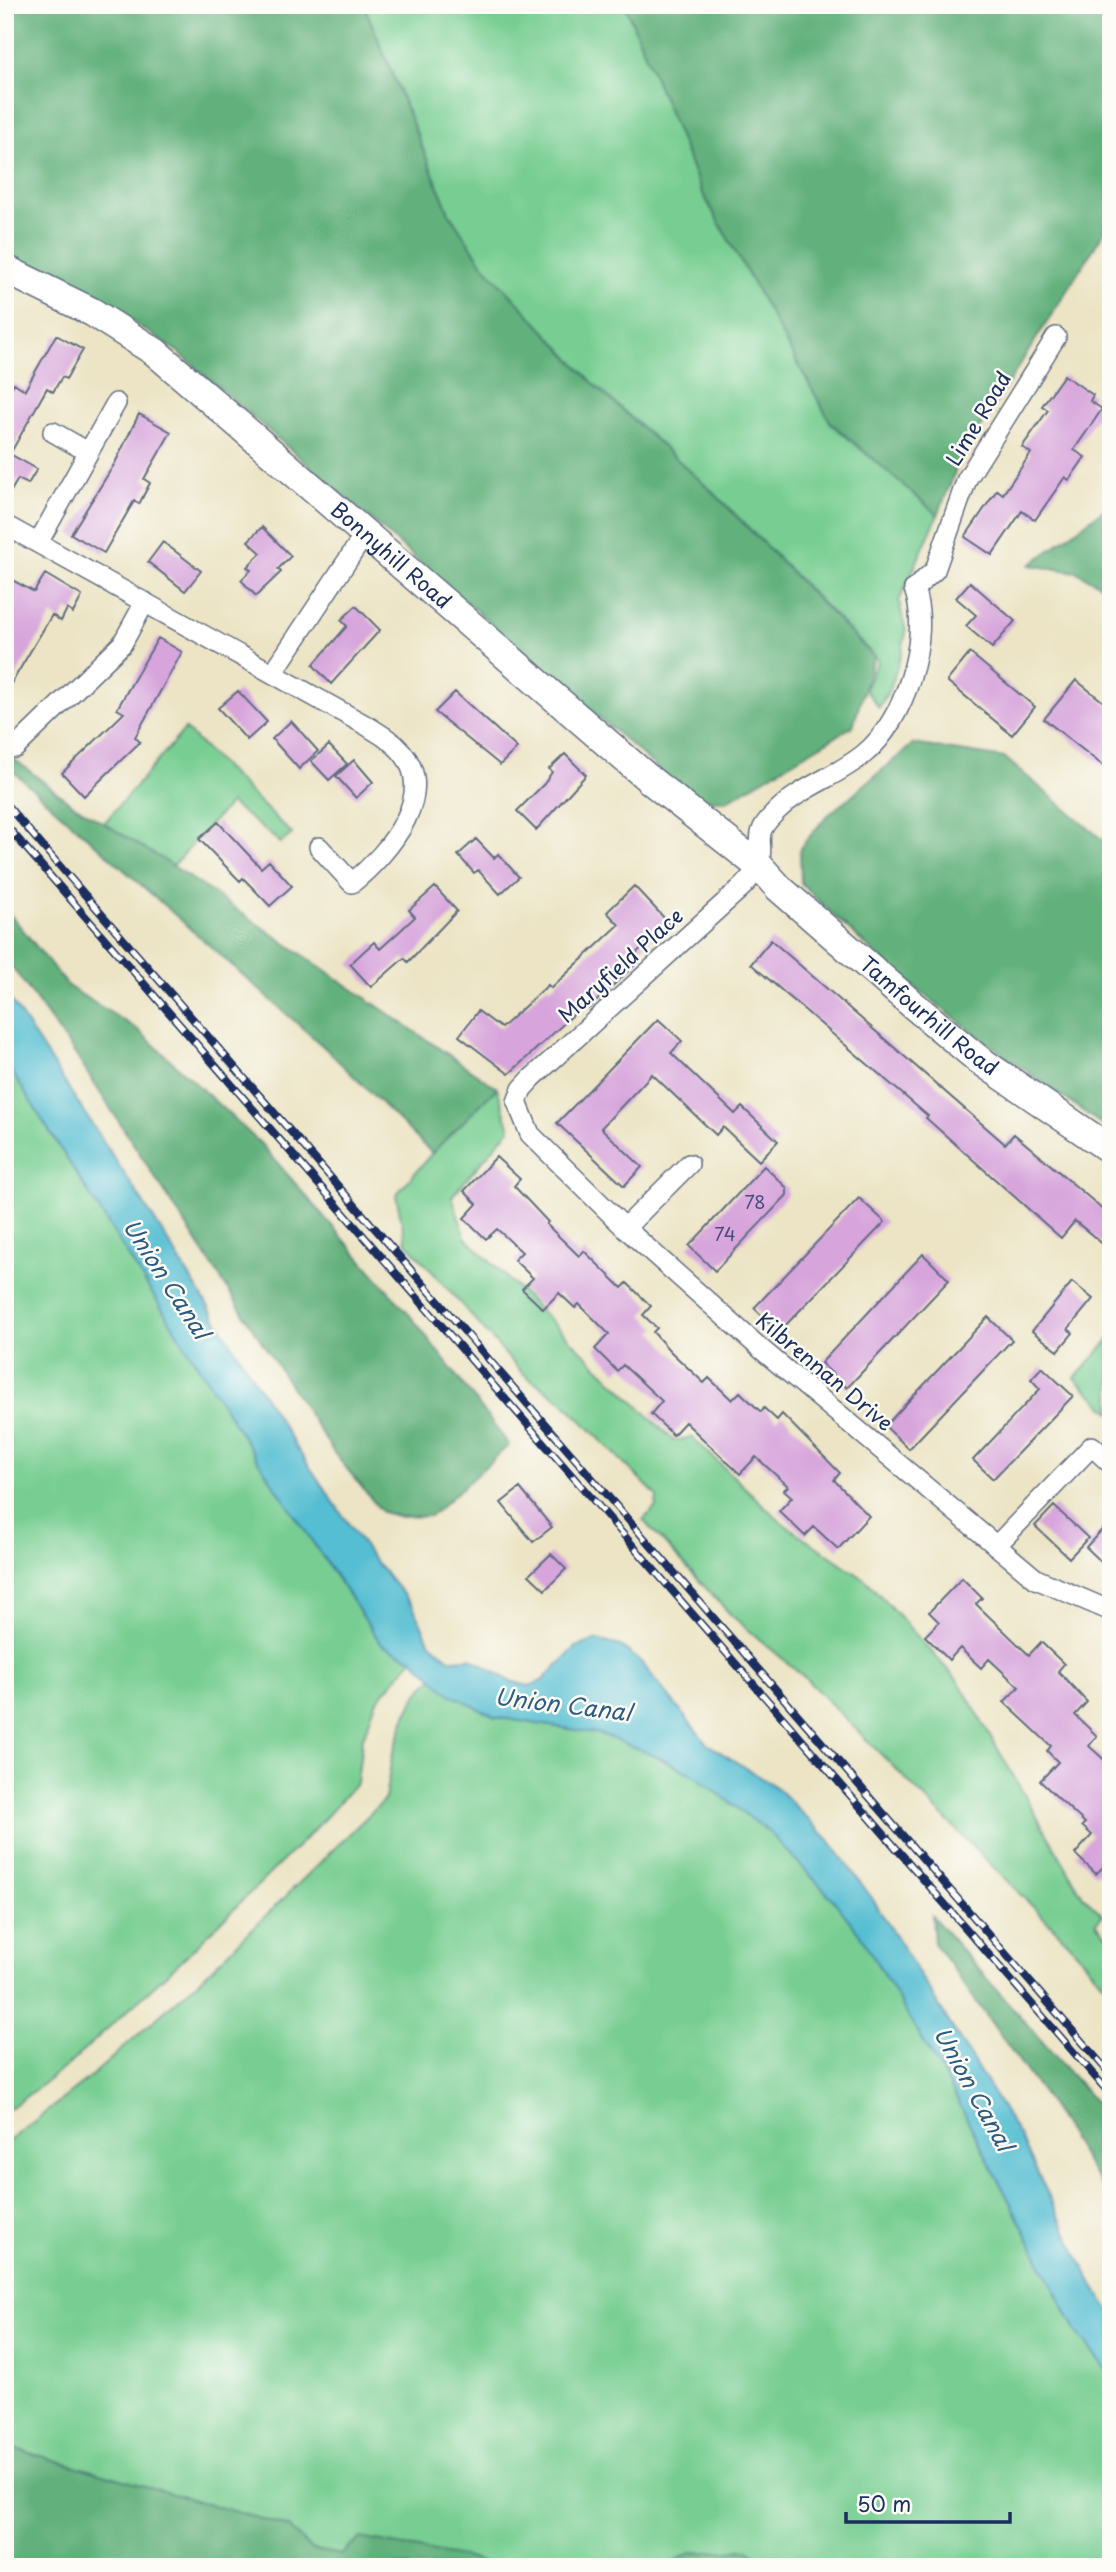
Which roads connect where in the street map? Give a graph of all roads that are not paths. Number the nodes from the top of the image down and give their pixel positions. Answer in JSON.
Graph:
{"nodes":[{"id":1,"x":5,"y":269,"type":"edge"},
{"id":2,"x":1056,"y":337,"type":"dead end"},
{"id":3,"x":116,"y":403,"type":"dead end"},
{"id":4,"x":53,"y":432,"type":"dead end"},
{"id":5,"x":88,"y":452,"type":"junction"},
{"id":6,"x":5,"y":525,"type":"edge"},
{"id":7,"x":365,"y":534,"type":"junction"},
{"id":8,"x":38,"y":543,"type":"junction"},
{"id":9,"x":145,"y":602,"type":"junction"},
{"id":10,"x":272,"y":673,"type":"junction"},
{"id":11,"x":15,"y":748,"type":"dead end"},
{"id":12,"x":319,"y":847,"type":"dead end"},
{"id":13,"x":759,"y":866,"type":"junction"},
{"id":14,"x":517,"y":1102,"type":"joint"},
{"id":15,"x":1111,"y":1150,"type":"edge"},
{"id":16,"x":690,"y":1164,"type":"dead end"},
{"id":17,"x":625,"y":1228,"type":"junction"},
{"id":18,"x":1111,"y":1464,"type":"edge"},
{"id":19,"x":996,"y":1546,"type":"junction"},
{"id":20,"x":1111,"y":1611,"type":"edge"}],
"edges":[{"from":1,"to":7,"type":"main road","name":"Bonnyhill Road"},
{"from":2,"to":13,"type":"street","name":"Lime Road"},
{"from":3,"to":5,"type":"street"},
{"from":4,"to":5,"type":"street"},
{"from":5,"to":8,"type":"street"},
{"from":6,"to":8,"type":"street"},
{"from":7,"to":10,"type":"street"},
{"from":7,"to":13,"type":"main road","name":"Bonnyhill Road"},
{"from":8,"to":9,"type":"street"},
{"from":9,"to":10,"type":"street"},
{"from":9,"to":11,"type":"street"},
{"from":10,"to":12,"type":"street"},
{"from":13,"to":14,"type":"street","name":"Maryfield Place"},
{"from":13,"to":15,"type":"main road","name":"Tamfourhill Road"},
{"from":14,"to":17,"type":"street","name":"Kilbrennan Drive"},
{"from":16,"to":17,"type":"street"},
{"from":17,"to":19,"type":"street","name":"Kilbrennan Drive"},
{"from":18,"to":19,"type":"street"},
{"from":19,"to":20,"type":"street","name":"Kilbrennan Drive"}]}
